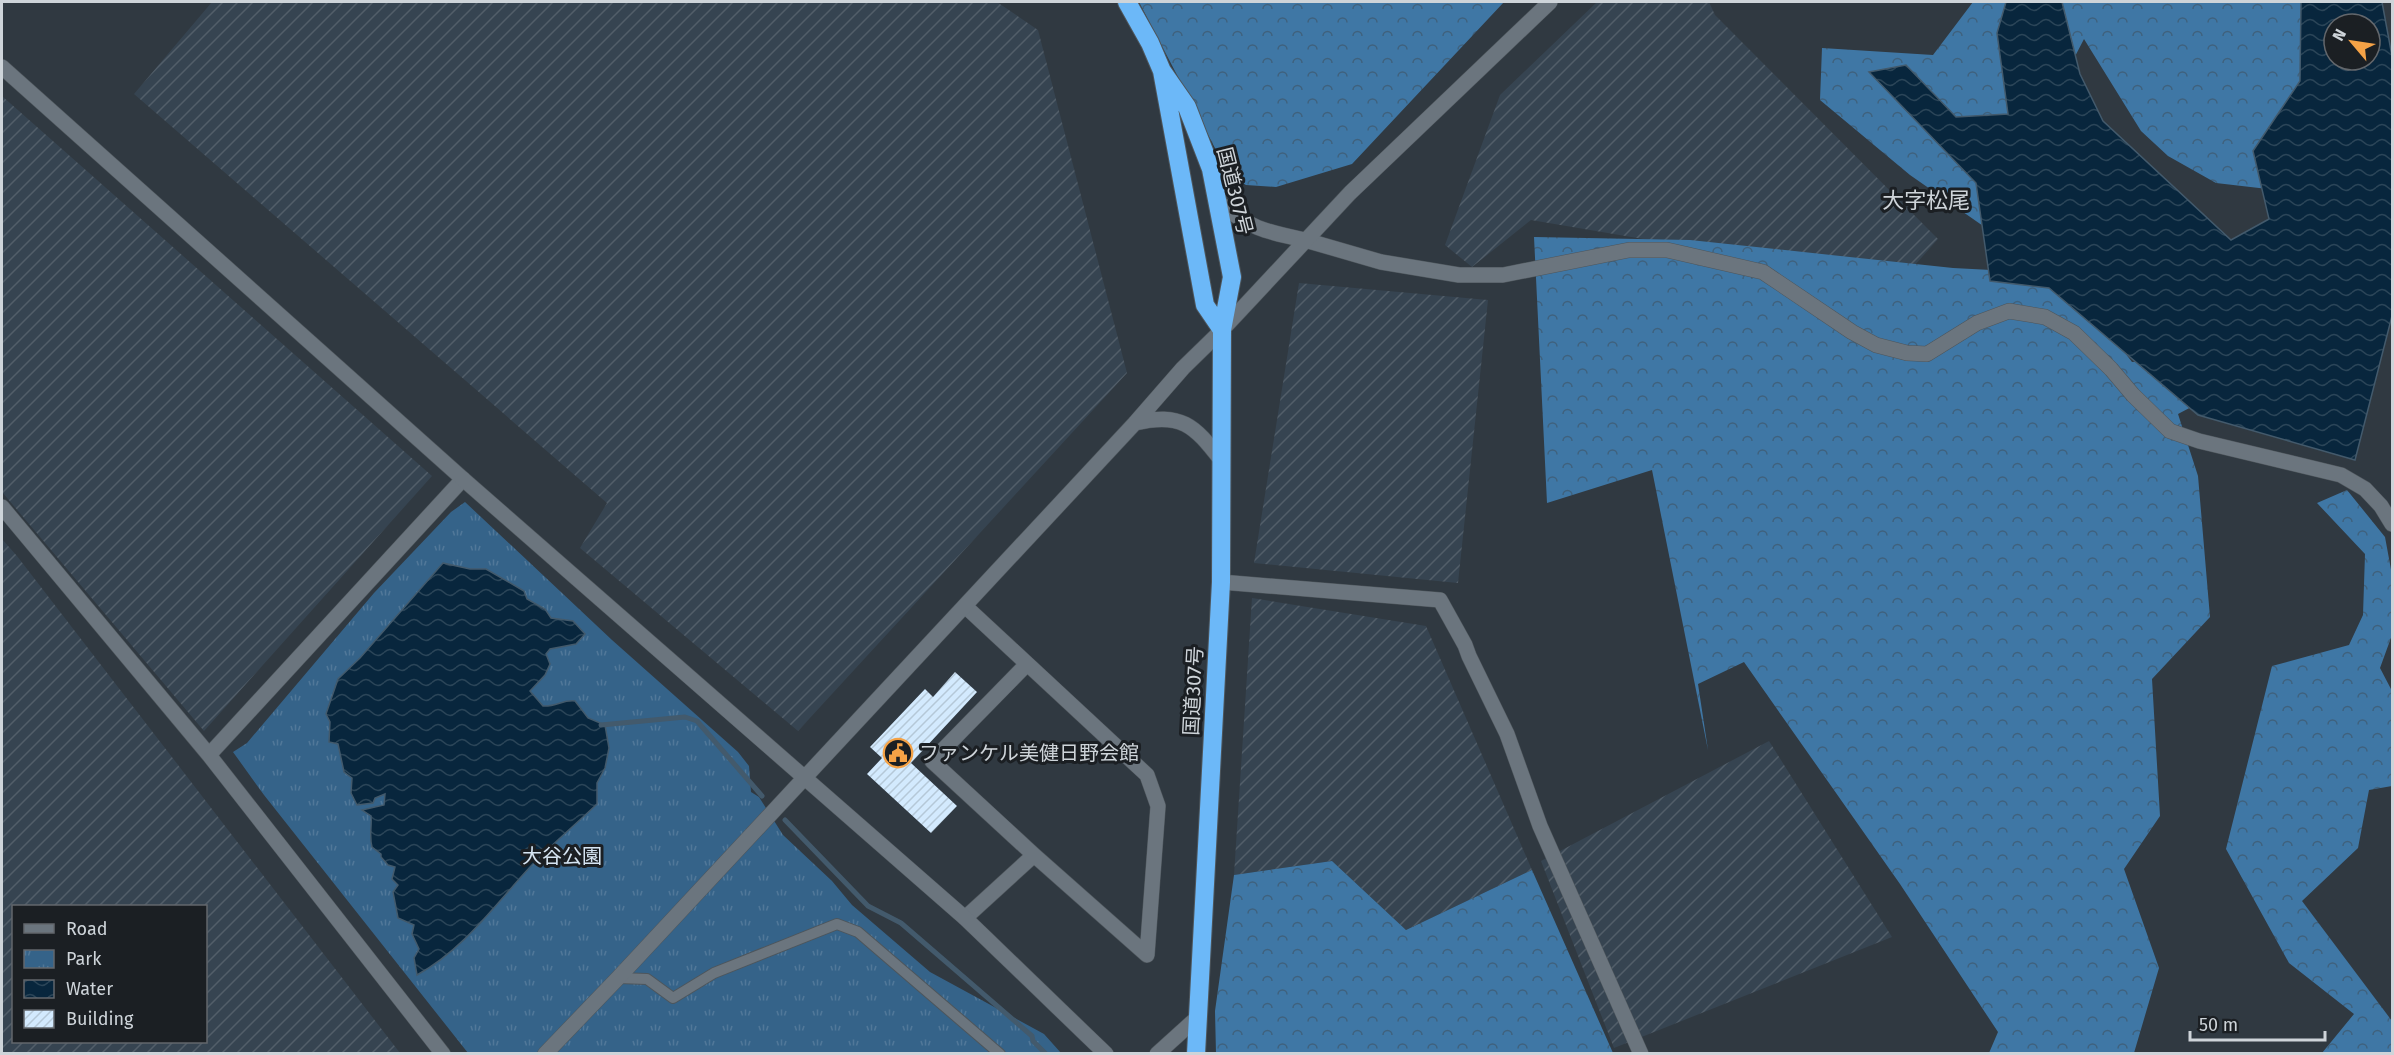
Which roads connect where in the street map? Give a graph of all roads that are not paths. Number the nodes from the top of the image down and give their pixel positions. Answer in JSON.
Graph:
{"nodes":[{"id":1,"x":1127,"y":2,"type":"edge"},
{"id":2,"x":1550,"y":2,"type":"edge"},
{"id":3,"x":2,"y":68,"type":"edge"},
{"id":4,"x":1162,"y":71,"type":"junction"},
{"id":5,"x":1217,"y":201,"type":"junction"},
{"id":6,"x":1305,"y":240,"type":"junction"},
{"id":7,"x":1222,"y":330,"type":"junction"},
{"id":8,"x":1135,"y":423,"type":"junction"},
{"id":9,"x":1221,"y":460,"type":"junction"},
{"id":10,"x":463,"y":479,"type":"junction"},
{"id":11,"x":2,"y":507,"type":"edge"},
{"id":12,"x":2392,"y":524,"type":"edge"},
{"id":13,"x":1221,"y":582,"type":"junction"},
{"id":14,"x":964,"y":606,"type":"junction"},
{"id":15,"x":1027,"y":664,"type":"junction"},
{"id":16,"x":208,"y":755,"type":"junction"},
{"id":17,"x":804,"y":777,"type":"junction"},
{"id":18,"x":1034,"y":855,"type":"junction"},
{"id":19,"x":965,"y":918,"type":"junction"},
{"id":20,"x":618,"y":978,"type":"junction"},
{"id":21,"x":1199,"y":1016,"type":"junction"},
{"id":22,"x":443,"y":1053,"type":"edge"},
{"id":23,"x":545,"y":1053,"type":"edge"},
{"id":24,"x":1000,"y":1053,"type":"edge"},
{"id":25,"x":1106,"y":1053,"type":"edge"},
{"id":26,"x":1156,"y":1053,"type":"edge"},
{"id":27,"x":1196,"y":1053,"type":"edge"},
{"id":28,"x":1641,"y":1053,"type":"edge"}],
"edges":[{"from":1,"to":4,"type":"highway","name":"国道307号"},
{"from":2,"to":6,"type":"street"},
{"from":3,"to":10,"type":"street"},
{"from":4,"to":5,"type":"highway","name":"国道307号"},
{"from":4,"to":7,"type":"highway","name":"国道307号"},
{"from":5,"to":6,"type":"street"},
{"from":5,"to":7,"type":"highway","name":"国道307号"},
{"from":6,"to":7,"type":"street"},
{"from":6,"to":12,"type":"street"},
{"from":7,"to":8,"type":"street"},
{"from":7,"to":9,"type":"highway","name":"国道307号"},
{"from":8,"to":9,"type":"street"},
{"from":8,"to":14,"type":"street"},
{"from":9,"to":13,"type":"highway","name":"国道307号"},
{"from":10,"to":16,"type":"street"},
{"from":10,"to":17,"type":"street"},
{"from":11,"to":16,"type":"street"},
{"from":13,"to":21,"type":"highway","name":"国道307号"},
{"from":13,"to":28,"type":"street"},
{"from":14,"to":15,"type":"street"},
{"from":14,"to":17,"type":"street"},
{"from":15,"to":18,"type":"street"},
{"from":15,"to":18,"type":"street"},
{"from":16,"to":22,"type":"street"},
{"from":17,"to":19,"type":"street"},
{"from":17,"to":20,"type":"street"},
{"from":18,"to":19,"type":"street"},
{"from":19,"to":25,"type":"street"},
{"from":20,"to":23,"type":"street"},
{"from":20,"to":24,"type":"lane"},
{"from":21,"to":26,"type":"street"},
{"from":21,"to":27,"type":"highway","name":"国道307号"}]}
